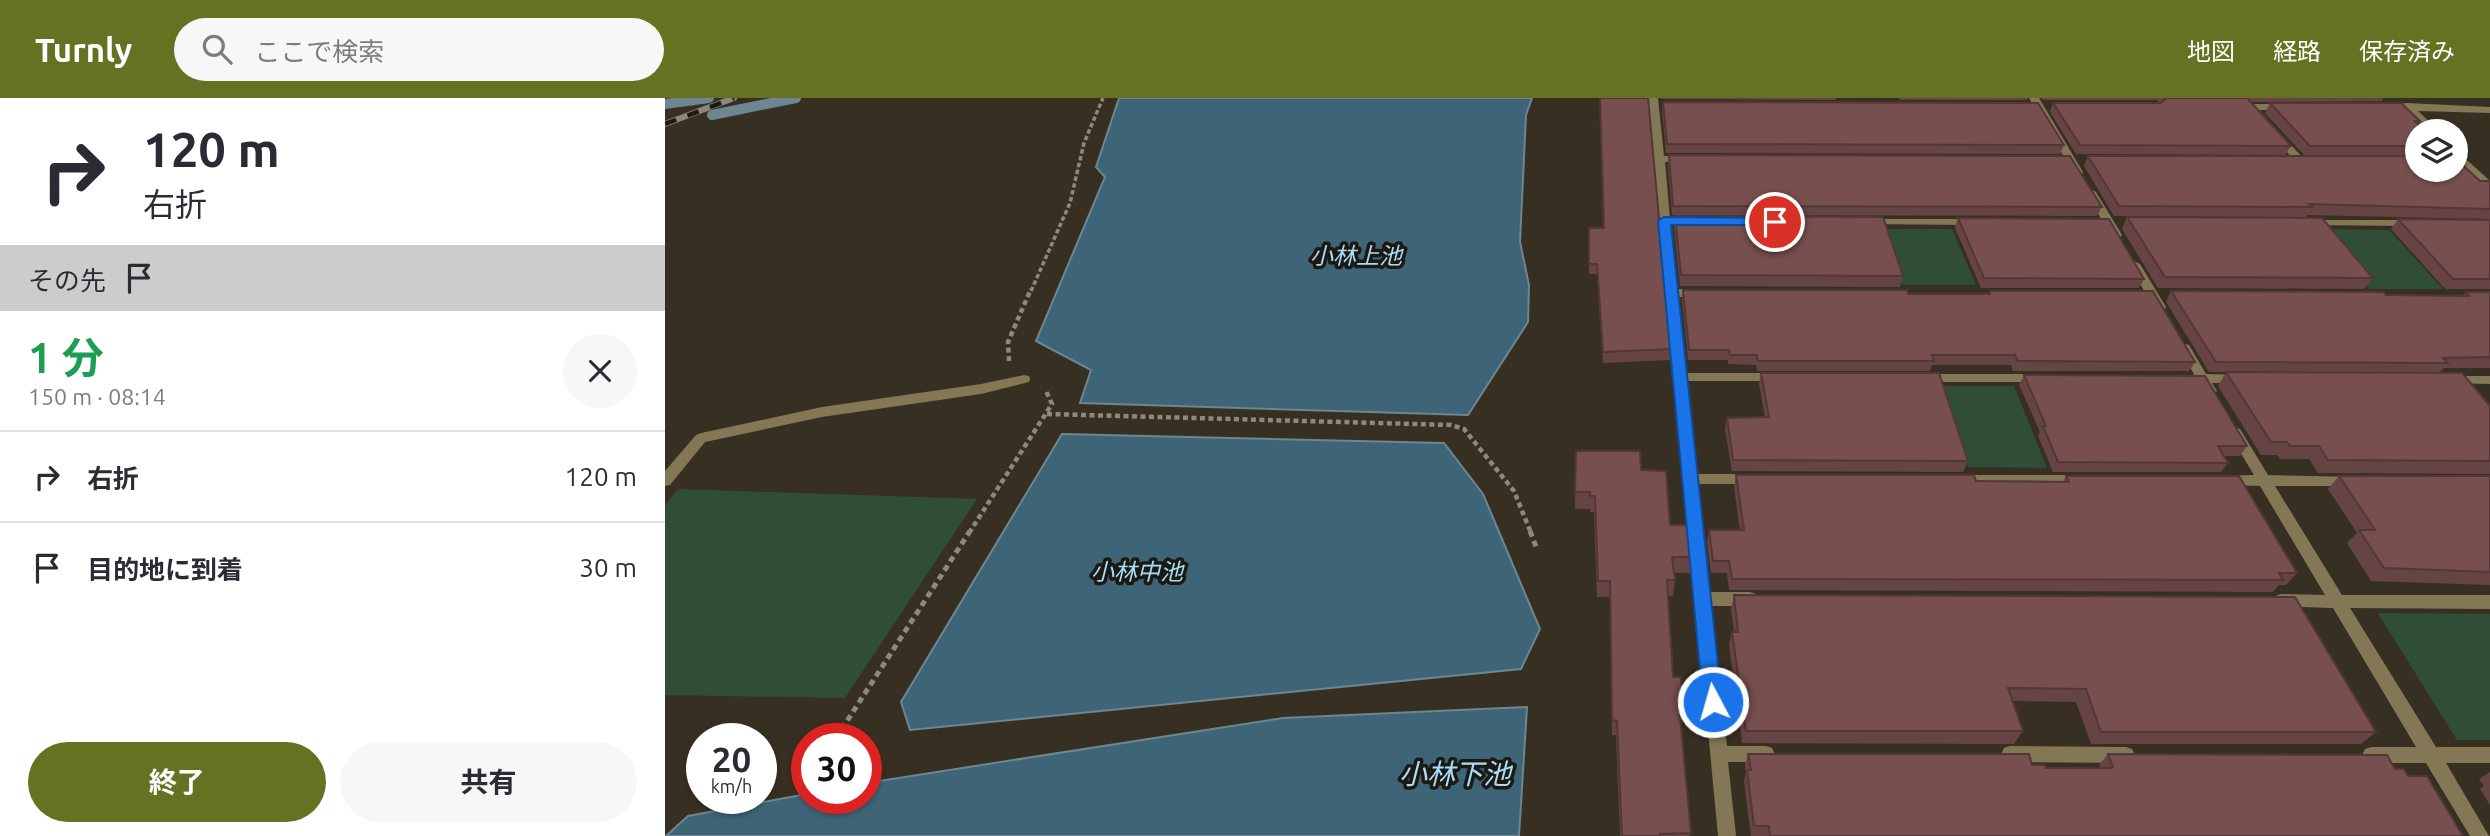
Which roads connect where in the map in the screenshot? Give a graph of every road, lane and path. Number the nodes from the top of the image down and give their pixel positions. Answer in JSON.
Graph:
{"nodes":[{"id":1,"x":1103,"y":98,"type":"edge"},
{"id":2,"x":2399,"y":98,"type":"edge"},
{"id":3,"x":1658,"y":102,"type":"edge"},
{"id":4,"x":2037,"y":104,"type":"edge"},
{"id":5,"x":2291,"y":107,"type":"edge"},
{"id":6,"x":2369,"y":107,"type":"edge"},
{"id":7,"x":2409,"y":107,"type":"junction"},
{"id":8,"x":2490,"y":110,"type":"edge"},
{"id":9,"x":2422,"y":119,"type":"edge"},
{"id":10,"x":1659,"y":159,"type":"junction"},
{"id":11,"x":1700,"y":160,"type":"edge"},
{"id":12,"x":2287,"y":161,"type":"edge"},
{"id":13,"x":2300,"y":161,"type":"junction"},
{"id":14,"x":2313,"y":161,"type":"edge"},
{"id":15,"x":2468,"y":168,"type":"edge"},
{"id":16,"x":2490,"y":187,"type":"edge"},
{"id":17,"x":1664,"y":221,"type":"junction"},
{"id":18,"x":1706,"y":221,"type":"edge"},
{"id":19,"x":1859,"y":222,"type":"edge"},
{"id":20,"x":1984,"y":222,"type":"edge"},
{"id":21,"x":2299,"y":223,"type":"edge"},
{"id":22,"x":2422,"y":223,"type":"edge"},
{"id":23,"x":1671,"y":293,"type":"junction"},
{"id":24,"x":1712,"y":293,"type":"edge"},
{"id":25,"x":1679,"y":377,"type":"junction"},
{"id":26,"x":1790,"y":377,"type":"edge"},
{"id":27,"x":1914,"y":377,"type":"edge"},
{"id":28,"x":2052,"y":378,"type":"edge"},
{"id":29,"x":2176,"y":378,"type":"edge"},
{"id":30,"x":1024,"y":379,"type":"junction"},
{"id":31,"x":2203,"y":379,"type":"junction"},
{"id":32,"x":2258,"y":379,"type":"edge"},
{"id":33,"x":2435,"y":379,"type":"edge"},
{"id":34,"x":2490,"y":380,"type":"edge"},
{"id":35,"x":2217,"y":401,"type":"edge"},
{"id":36,"x":1046,"y":414,"type":"junction"},
{"id":37,"x":2231,"y":424,"type":"edge"},
{"id":38,"x":1690,"y":479,"type":"junction"},
{"id":39,"x":1772,"y":479,"type":"edge"},
{"id":40,"x":1936,"y":480,"type":"edge"},
{"id":41,"x":2100,"y":480,"type":"edge"},
{"id":42,"x":2210,"y":480,"type":"edge"},
{"id":43,"x":665,"y":481,"type":"edge"},
{"id":44,"x":2265,"y":481,"type":"junction"},
{"id":45,"x":2371,"y":481,"type":"edge"},
{"id":46,"x":1537,"y":549,"type":"dead end"},
{"id":47,"x":1702,"y":599,"type":"junction"},
{"id":48,"x":1771,"y":599,"type":"edge"},
{"id":49,"x":2269,"y":601,"type":"edge"},
{"id":50,"x":2338,"y":601,"type":"junction"},
{"id":51,"x":2490,"y":602,"type":"edge"},
{"id":52,"x":846,"y":723,"type":"edge"},
{"id":53,"x":1718,"y":754,"type":"junction"},
{"id":54,"x":1788,"y":754,"type":"edge"},
{"id":55,"x":1998,"y":754,"type":"edge"},
{"id":56,"x":2137,"y":755,"type":"edge"},
{"id":57,"x":2347,"y":755,"type":"edge"},
{"id":58,"x":2431,"y":755,"type":"junction"},
{"id":59,"x":2490,"y":755,"type":"edge"},
{"id":60,"x":1727,"y":836,"type":"edge"},
{"id":61,"x":2480,"y":836,"type":"edge"}],
"edges":[{"from":1,"to":30,"type":"path"},
{"from":2,"to":7,"type":"street"},
{"from":3,"to":10,"type":"street"},
{"from":4,"to":31,"type":"street"},
{"from":5,"to":13,"type":"street"},
{"from":6,"to":7,"type":"street"},
{"from":7,"to":8,"type":"street"},
{"from":7,"to":9,"type":"street"},
{"from":10,"to":11,"type":"street"},
{"from":10,"to":17,"type":"street"},
{"from":12,"to":13,"type":"street"},
{"from":13,"to":14,"type":"street"},
{"from":15,"to":16,"type":"street"},
{"from":17,"to":18,"type":"street"},
{"from":17,"to":23,"type":"street"},
{"from":19,"to":20,"type":"street"},
{"from":21,"to":22,"type":"street"},
{"from":23,"to":24,"type":"street"},
{"from":23,"to":25,"type":"street"},
{"from":25,"to":26,"type":"street"},
{"from":25,"to":38,"type":"street"},
{"from":27,"to":28,"type":"street"},
{"from":29,"to":31,"type":"street"},
{"from":30,"to":36,"type":"path"},
{"from":30,"to":43,"type":"street"},
{"from":31,"to":32,"type":"street"},
{"from":31,"to":35,"type":"street"},
{"from":33,"to":34,"type":"street"},
{"from":36,"to":46,"type":"path"},
{"from":36,"to":52,"type":"path"},
{"from":37,"to":44,"type":"street"},
{"from":38,"to":39,"type":"street"},
{"from":38,"to":47,"type":"street"},
{"from":40,"to":41,"type":"street"},
{"from":42,"to":44,"type":"street"},
{"from":44,"to":45,"type":"street"},
{"from":44,"to":50,"type":"street"},
{"from":47,"to":48,"type":"street"},
{"from":47,"to":53,"type":"street"},
{"from":49,"to":50,"type":"street"},
{"from":50,"to":51,"type":"street"},
{"from":50,"to":58,"type":"street"},
{"from":53,"to":54,"type":"street"},
{"from":53,"to":60,"type":"street"},
{"from":55,"to":56,"type":"street"},
{"from":57,"to":58,"type":"street"},
{"from":58,"to":59,"type":"street"},
{"from":58,"to":61,"type":"street"}]}
